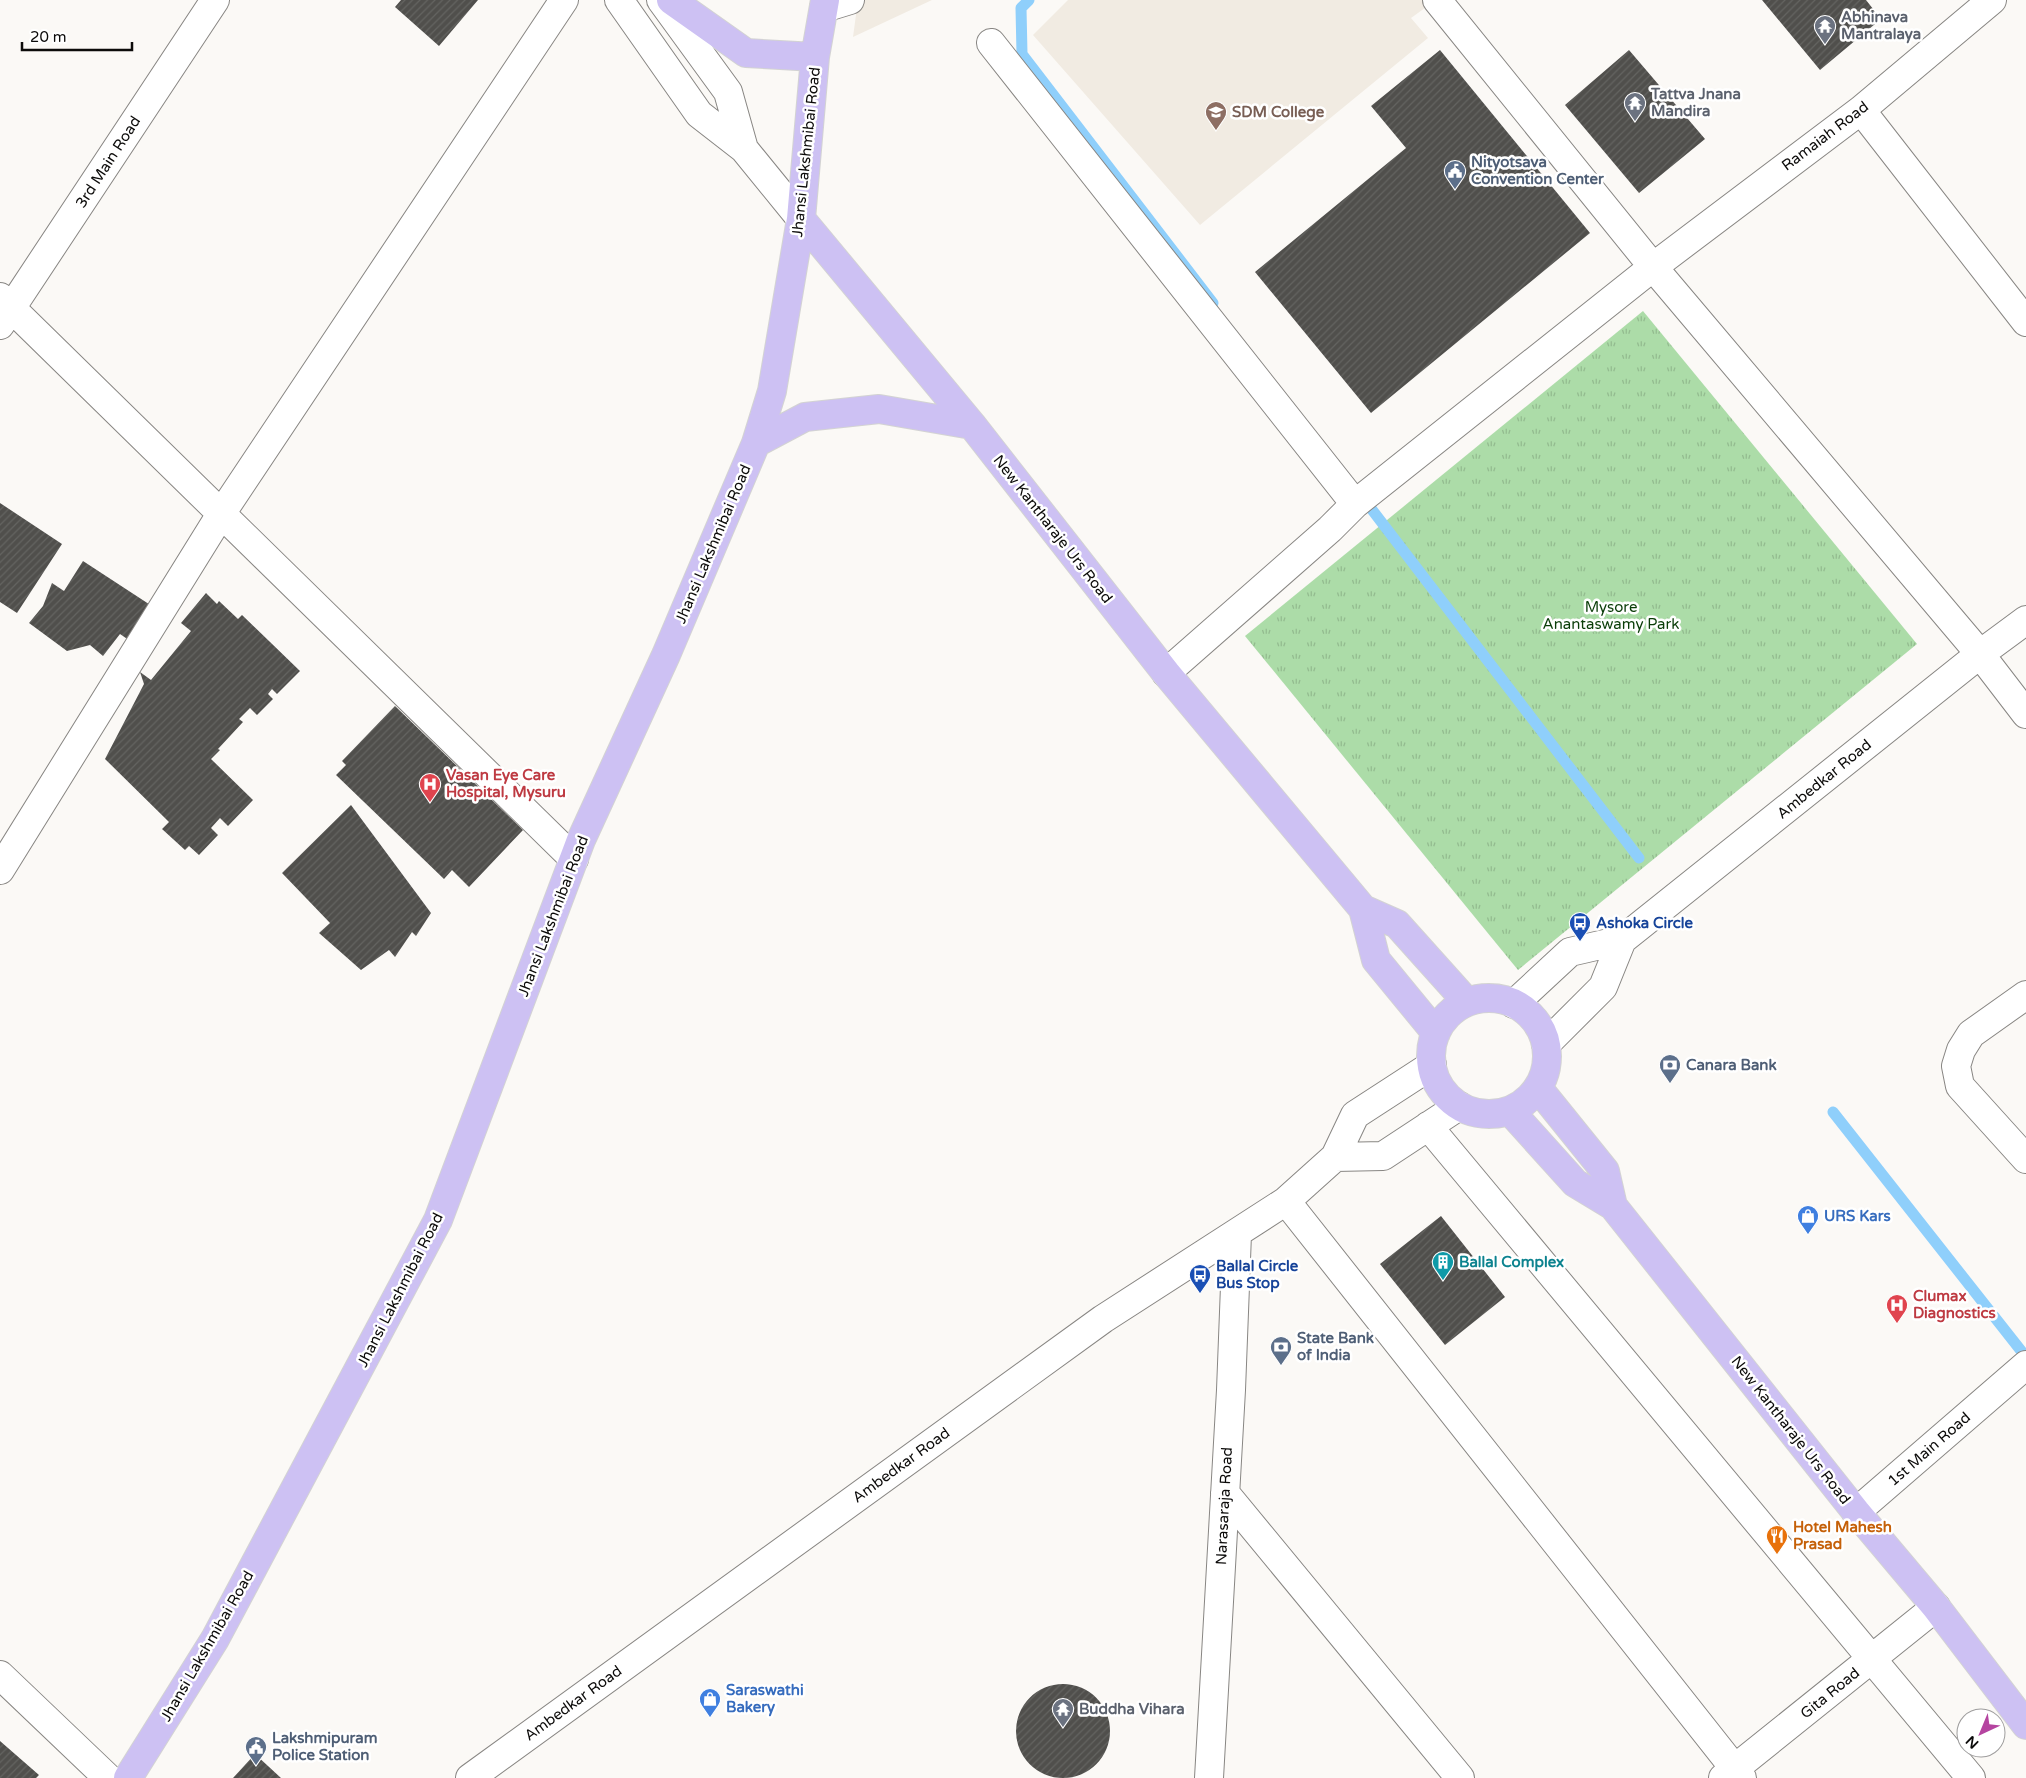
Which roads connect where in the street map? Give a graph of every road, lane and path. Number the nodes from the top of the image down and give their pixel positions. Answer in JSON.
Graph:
{"nodes":[{"id":1,"x":215,"y":0,"type":"edge"},
{"id":2,"x":564,"y":0,"type":"edge"},
{"id":3,"x":619,"y":0,"type":"edge"},
{"id":4,"x":661,"y":0,"type":"edge"},
{"id":5,"x":671,"y":0,"type":"edge"},
{"id":6,"x":850,"y":0,"type":"edge"},
{"id":7,"x":1437,"y":0,"type":"edge"},
{"id":8,"x":1992,"y":0,"type":"edge"},
{"id":9,"x":825,"y":4,"type":"edge"},
{"id":10,"x":991,"y":43,"type":"dead end"},
{"id":11,"x":815,"y":57,"type":"junction"},
{"id":12,"x":1860,"y":110,"type":"junction"},
{"id":13,"x":744,"y":149,"type":"junction"},
{"id":14,"x":801,"y":219,"type":"junction"},
{"id":15,"x":1653,"y":267,"type":"junction"},
{"id":16,"x":2018,"y":293,"type":"edge"},
{"id":17,"x":4,"y":310,"type":"edge"},
{"id":18,"x":2026,"y":322,"type":"edge"},
{"id":19,"x":972,"y":425,"type":"junction"},
{"id":20,"x":756,"y":443,"type":"junction"},
{"id":21,"x":1356,"y":504,"type":"junction"},
{"id":22,"x":221,"y":514,"type":"junction"},
{"id":23,"x":2026,"y":620,"type":"edge"},
{"id":24,"x":1980,"y":654,"type":"junction"},
{"id":25,"x":1166,"y":673,"type":"junction"},
{"id":26,"x":2026,"y":714,"type":"edge"},
{"id":27,"x":574,"y":859,"type":"junction"},
{"id":28,"x":0,"y":870,"type":"edge"},
{"id":29,"x":1363,"y":909,"type":"junction"},
{"id":30,"x":1622,"y":940,"type":"junction"},
{"id":31,"x":2026,"y":995,"type":"edge"},
{"id":32,"x":1468,"y":1002,"type":"junction"},
{"id":33,"x":1514,"y":1004,"type":"junction"},
{"id":34,"x":1436,"y":1033,"type":"junction"},
{"id":35,"x":1546,"y":1044,"type":"junction"},
{"id":36,"x":1432,"y":1065,"type":"junction"},
{"id":37,"x":1538,"y":1088,"type":"junction"},
{"id":38,"x":1460,"y":1106,"type":"junction"},
{"id":39,"x":1510,"y":1111,"type":"junction"},
{"id":40,"x":1428,"y":1126,"type":"junction"},
{"id":41,"x":1335,"y":1157,"type":"junction"},
{"id":42,"x":2026,"y":1159,"type":"edge"},
{"id":43,"x":1286,"y":1201,"type":"junction"},
{"id":44,"x":1613,"y":1206,"type":"junction"},
{"id":45,"x":1237,"y":1234,"type":"junction"},
{"id":46,"x":2026,"y":1365,"type":"edge"},
{"id":47,"x":1225,"y":1493,"type":"junction"},
{"id":48,"x":1856,"y":1512,"type":"junction"},
{"id":49,"x":1936,"y":1607,"type":"junction"},
{"id":50,"x":1872,"y":1659,"type":"junction"},
{"id":51,"x":0,"y":1676,"type":"edge"},
{"id":52,"x":2026,"y":1725,"type":"edge"},
{"id":53,"x":1733,"y":1775,"type":"edge"},
{"id":54,"x":108,"y":1778,"type":"edge"},
{"id":55,"x":128,"y":1778,"type":"edge"},
{"id":56,"x":470,"y":1778,"type":"edge"},
{"id":57,"x":1210,"y":1778,"type":"edge"},
{"id":58,"x":1460,"y":1778,"type":"edge"},
{"id":59,"x":1971,"y":1778,"type":"edge"}],
"edges":[{"from":1,"to":17,"type":"street","name":"3rd Main Road"},
{"from":2,"to":22,"type":"street"},
{"from":3,"to":13,"type":"street"},
{"from":4,"to":13,"type":"street"},
{"from":5,"to":11,"type":"main road"},
{"from":6,"to":9,"type":"street"},
{"from":7,"to":15,"type":"street"},
{"from":8,"to":12,"type":"street","name":"Ramaiah Road"},
{"from":9,"to":11,"type":"main road","name":"Jhansi Lakshmibai Road"},
{"from":10,"to":21,"type":"street"},
{"from":11,"to":14,"type":"main road","name":"Jhansi Lakshmibai Road"},
{"from":12,"to":15,"type":"street","name":"Ramaiah Road"},
{"from":12,"to":16,"type":"street"},
{"from":13,"to":14,"type":"street","name":"New Kantharaje Urs Road"},
{"from":14,"to":19,"type":"main road","name":"New Kantharaje Urs Road"},
{"from":14,"to":20,"type":"main road","name":"Jhansi Lakshmibai Road"},
{"from":15,"to":21,"type":"street","name":"Ramaiah Road"},
{"from":15,"to":24,"type":"street"},
{"from":16,"to":18,"type":"street"},
{"from":17,"to":22,"type":"street"},
{"from":19,"to":20,"type":"main road"},
{"from":19,"to":25,"type":"main road","name":"New Kantharaje Urs Road"},
{"from":20,"to":27,"type":"main road","name":"Jhansi Lakshmibai Road"},
{"from":21,"to":25,"type":"street","name":"Ramaiah Road"},
{"from":22,"to":27,"type":"street"},
{"from":22,"to":28,"type":"street"},
{"from":23,"to":24,"type":"street","name":"Ambedkar Road"},
{"from":24,"to":26,"type":"street"},
{"from":24,"to":30,"type":"street","name":"Ambedkar Road"},
{"from":25,"to":29,"type":"main road","name":"New Kantharaje Urs Road"},
{"from":27,"to":55,"type":"main road","name":"Jhansi Lakshmibai Road"},
{"from":29,"to":32,"type":"main road","name":"New Kantharaje Urs Road"},
{"from":29,"to":34,"type":"main road","name":"New Kantharaje Urs Road"},
{"from":30,"to":33,"type":"street","name":"Ambedkar Road"},
{"from":30,"to":35,"type":"street"},
{"from":31,"to":42,"type":"street"},
{"from":32,"to":33,"type":"main road"},
{"from":32,"to":34,"type":"main road"},
{"from":33,"to":35,"type":"main road"},
{"from":34,"to":36,"type":"main road"},
{"from":35,"to":37,"type":"main road"},
{"from":36,"to":38,"type":"main road"},
{"from":36,"to":41,"type":"street","name":"Ambedkar Road"},
{"from":37,"to":39,"type":"main road"},
{"from":37,"to":44,"type":"main road","name":"New Kantharaje Urs Road"},
{"from":38,"to":39,"type":"main road"},
{"from":38,"to":40,"type":"street"},
{"from":39,"to":44,"type":"main road","name":"New Kantharaje Urs Road"},
{"from":40,"to":41,"type":"street"},
{"from":40,"to":50,"type":"street"},
{"from":41,"to":43,"type":"street","name":"Ambedkar Road"},
{"from":43,"to":45,"type":"street","name":"Ambedkar Road"},
{"from":43,"to":53,"type":"street"},
{"from":44,"to":48,"type":"main road","name":"New Kantharaje Urs Road"},
{"from":45,"to":47,"type":"street","name":"Narasaraja Road"},
{"from":45,"to":56,"type":"street","name":"Ambedkar Road"},
{"from":46,"to":48,"type":"street","name":"1st Main Road"},
{"from":47,"to":57,"type":"street","name":"Narasaraja Road"},
{"from":47,"to":58,"type":"street"},
{"from":48,"to":49,"type":"main road","name":"New Kantharaje Urs Road"},
{"from":49,"to":50,"type":"street","name":"Gita Road"},
{"from":49,"to":52,"type":"main road","name":"New Kantharaje Urs Road"},
{"from":50,"to":53,"type":"street","name":"Gita Road"},
{"from":50,"to":59,"type":"street"},
{"from":51,"to":54,"type":"street"}]}
